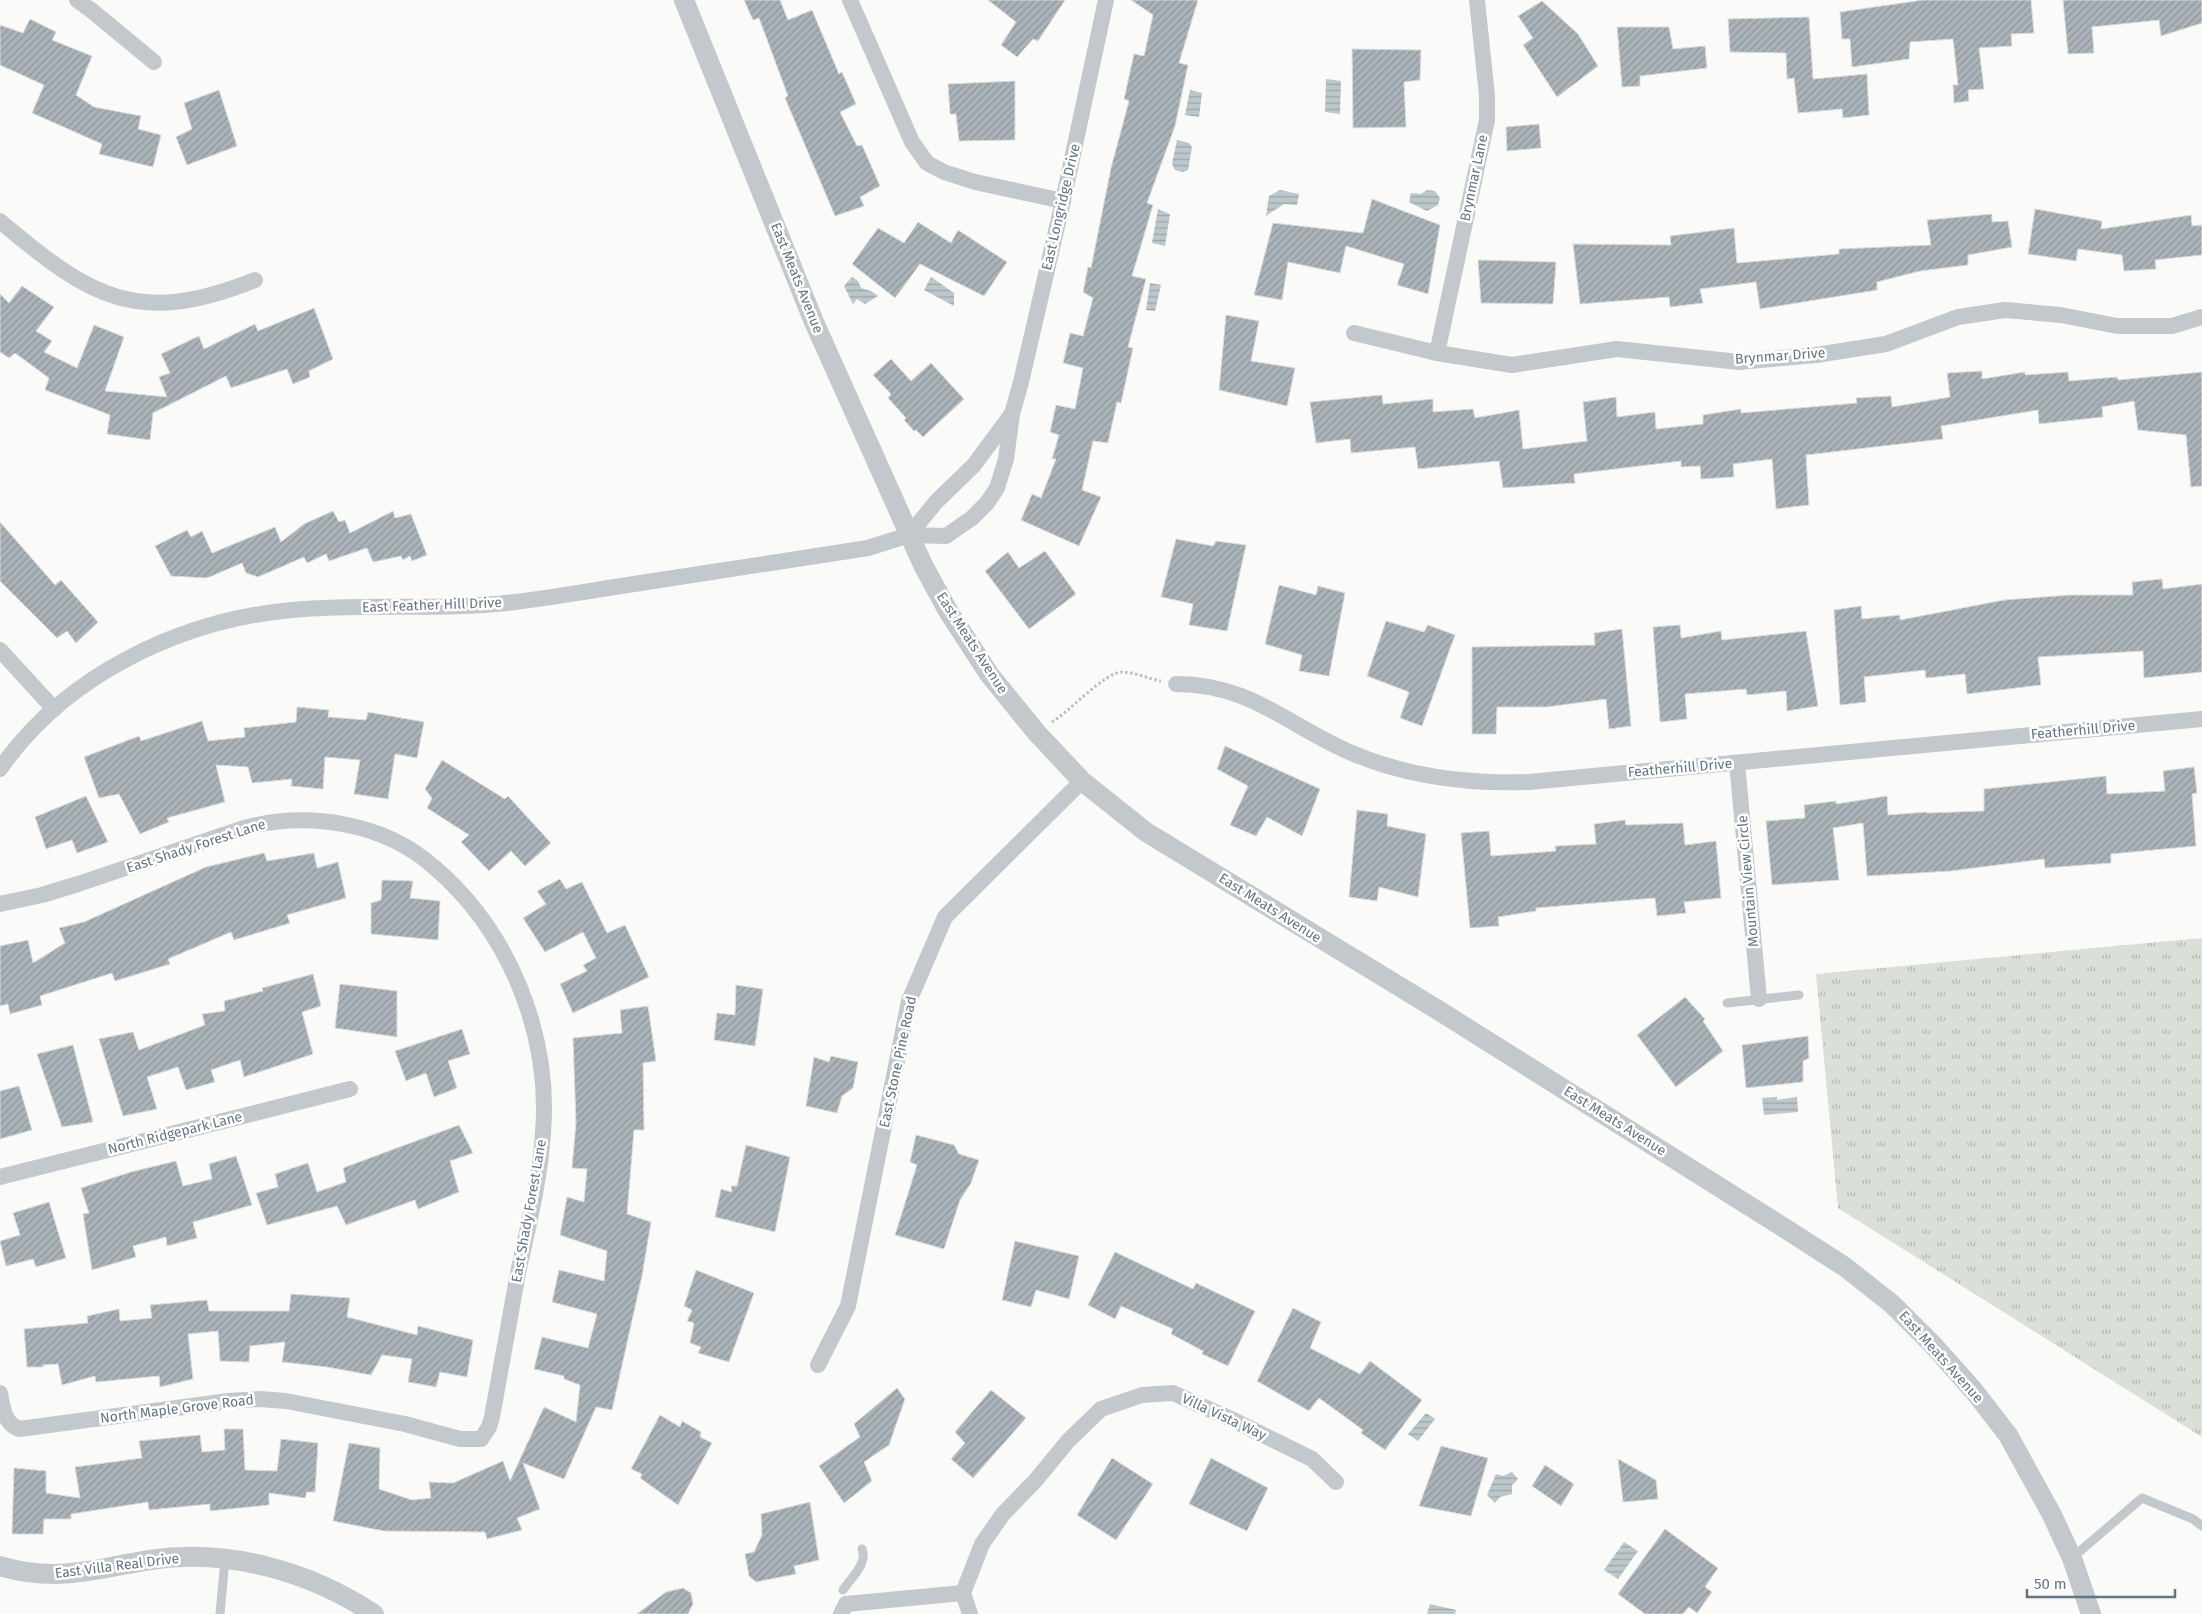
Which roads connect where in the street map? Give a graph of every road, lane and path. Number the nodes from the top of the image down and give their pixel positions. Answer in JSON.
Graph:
{"nodes":[{"id":1,"x":77,"y":0,"type":"edge"},
{"id":2,"x":684,"y":0,"type":"edge"},
{"id":3,"x":850,"y":0,"type":"edge"},
{"id":4,"x":1106,"y":0,"type":"edge"},
{"id":5,"x":1476,"y":0,"type":"edge"},
{"id":6,"x":154,"y":62,"type":"dead end"},
{"id":7,"x":1063,"y":201,"type":"junction"},
{"id":8,"x":0,"y":221,"type":"edge"},
{"id":9,"x":255,"y":280,"type":"dead end"},
{"id":10,"x":2202,"y":317,"type":"edge"},
{"id":11,"x":1354,"y":333,"type":"dead end"},
{"id":12,"x":1436,"y":353,"type":"junction"},
{"id":13,"x":1012,"y":414,"type":"junction"},
{"id":14,"x":909,"y":535,"type":"junction"},
{"id":15,"x":0,"y":650,"type":"edge"},
{"id":16,"x":1176,"y":684,"type":"joint"},
{"id":17,"x":54,"y":709,"type":"junction"},
{"id":18,"x":2202,"y":719,"type":"edge"},
{"id":19,"x":1036,"y":732,"type":"junction"},
{"id":20,"x":1737,"y":763,"type":"junction"},
{"id":21,"x":0,"y":769,"type":"edge"},
{"id":22,"x":1082,"y":781,"type":"junction"},
{"id":23,"x":0,"y":904,"type":"edge"},
{"id":24,"x":1799,"y":995,"type":"dead end"},
{"id":25,"x":1759,"y":999,"type":"junction"},
{"id":26,"x":1727,"y":1003,"type":"dead end"},
{"id":27,"x":350,"y":1089,"type":"dead end"},
{"id":28,"x":0,"y":1177,"type":"edge"},
{"id":29,"x":818,"y":1365,"type":"dead end"},
{"id":30,"x":0,"y":1393,"type":"edge"},
{"id":31,"x":481,"y":1439,"type":"joint"},
{"id":32,"x":1336,"y":1482,"type":"dead end"},
{"id":33,"x":2202,"y":1526,"type":"edge"},
{"id":34,"x":862,"y":1548,"type":"dead end"},
{"id":35,"x":2072,"y":1558,"type":"junction"},
{"id":36,"x":225,"y":1559,"type":"junction"},
{"id":37,"x":1,"y":1570,"type":"edge"},
{"id":38,"x":963,"y":1593,"type":"junction"},
{"id":39,"x":843,"y":1603,"type":"edge"},
{"id":40,"x":220,"y":1614,"type":"edge"},
{"id":41,"x":374,"y":1614,"type":"edge"},
{"id":42,"x":970,"y":1614,"type":"edge"},
{"id":43,"x":2091,"y":1614,"type":"edge"}],
"edges":[{"from":1,"to":6,"type":"street"},
{"from":2,"to":14,"type":"street","name":"East Meats Avenue"},
{"from":3,"to":7,"type":"street"},
{"from":4,"to":7,"type":"street","name":"East Longridge Drive"},
{"from":5,"to":12,"type":"street","name":"Brynmar Lane"},
{"from":7,"to":13,"type":"street","name":"East Longridge Drive"},
{"from":8,"to":9,"type":"street"},
{"from":10,"to":12,"type":"street","name":"Brynmar Drive"},
{"from":11,"to":12,"type":"street","name":"Brynmar Drive"},
{"from":13,"to":14,"type":"street","name":"East Longridge Drive"},
{"from":13,"to":14,"type":"street","name":"East Longridge Drive"},
{"from":14,"to":17,"type":"street","name":"East Feather Hill Drive"},
{"from":14,"to":19,"type":"street","name":"East Meats Avenue"},
{"from":15,"to":17,"type":"street"},
{"from":16,"to":19,"type":"path"},
{"from":16,"to":20,"type":"street","name":"Featherhill Drive"},
{"from":17,"to":21,"type":"street","name":"East Feather Hill Drive"},
{"from":18,"to":20,"type":"street","name":"Featherhill Drive"},
{"from":19,"to":22,"type":"street","name":"East Meats Avenue"},
{"from":20,"to":25,"type":"street","name":"Mountain View Circle"},
{"from":22,"to":29,"type":"street","name":"East Stone Pine Road"},
{"from":22,"to":35,"type":"street","name":"East Meats Avenue"},
{"from":23,"to":31,"type":"street","name":"East Shady Forest Lane"},
{"from":24,"to":25,"type":"lane"},
{"from":25,"to":26,"type":"lane"},
{"from":27,"to":28,"type":"street","name":"North Ridgepark Lane"},
{"from":30,"to":31,"type":"street","name":"North Maple Grove Road"},
{"from":32,"to":38,"type":"street","name":"Villa Vista Way"},
{"from":33,"to":35,"type":"lane"},
{"from":34,"to":39,"type":"lane"},
{"from":35,"to":43,"type":"street","name":"East Meats Avenue"},
{"from":36,"to":37,"type":"street","name":"East Villa Real Drive"},
{"from":36,"to":40,"type":"lane"},
{"from":36,"to":41,"type":"street","name":"East Villa Real Drive"},
{"from":38,"to":39,"type":"street"},
{"from":38,"to":42,"type":"street"}]}
